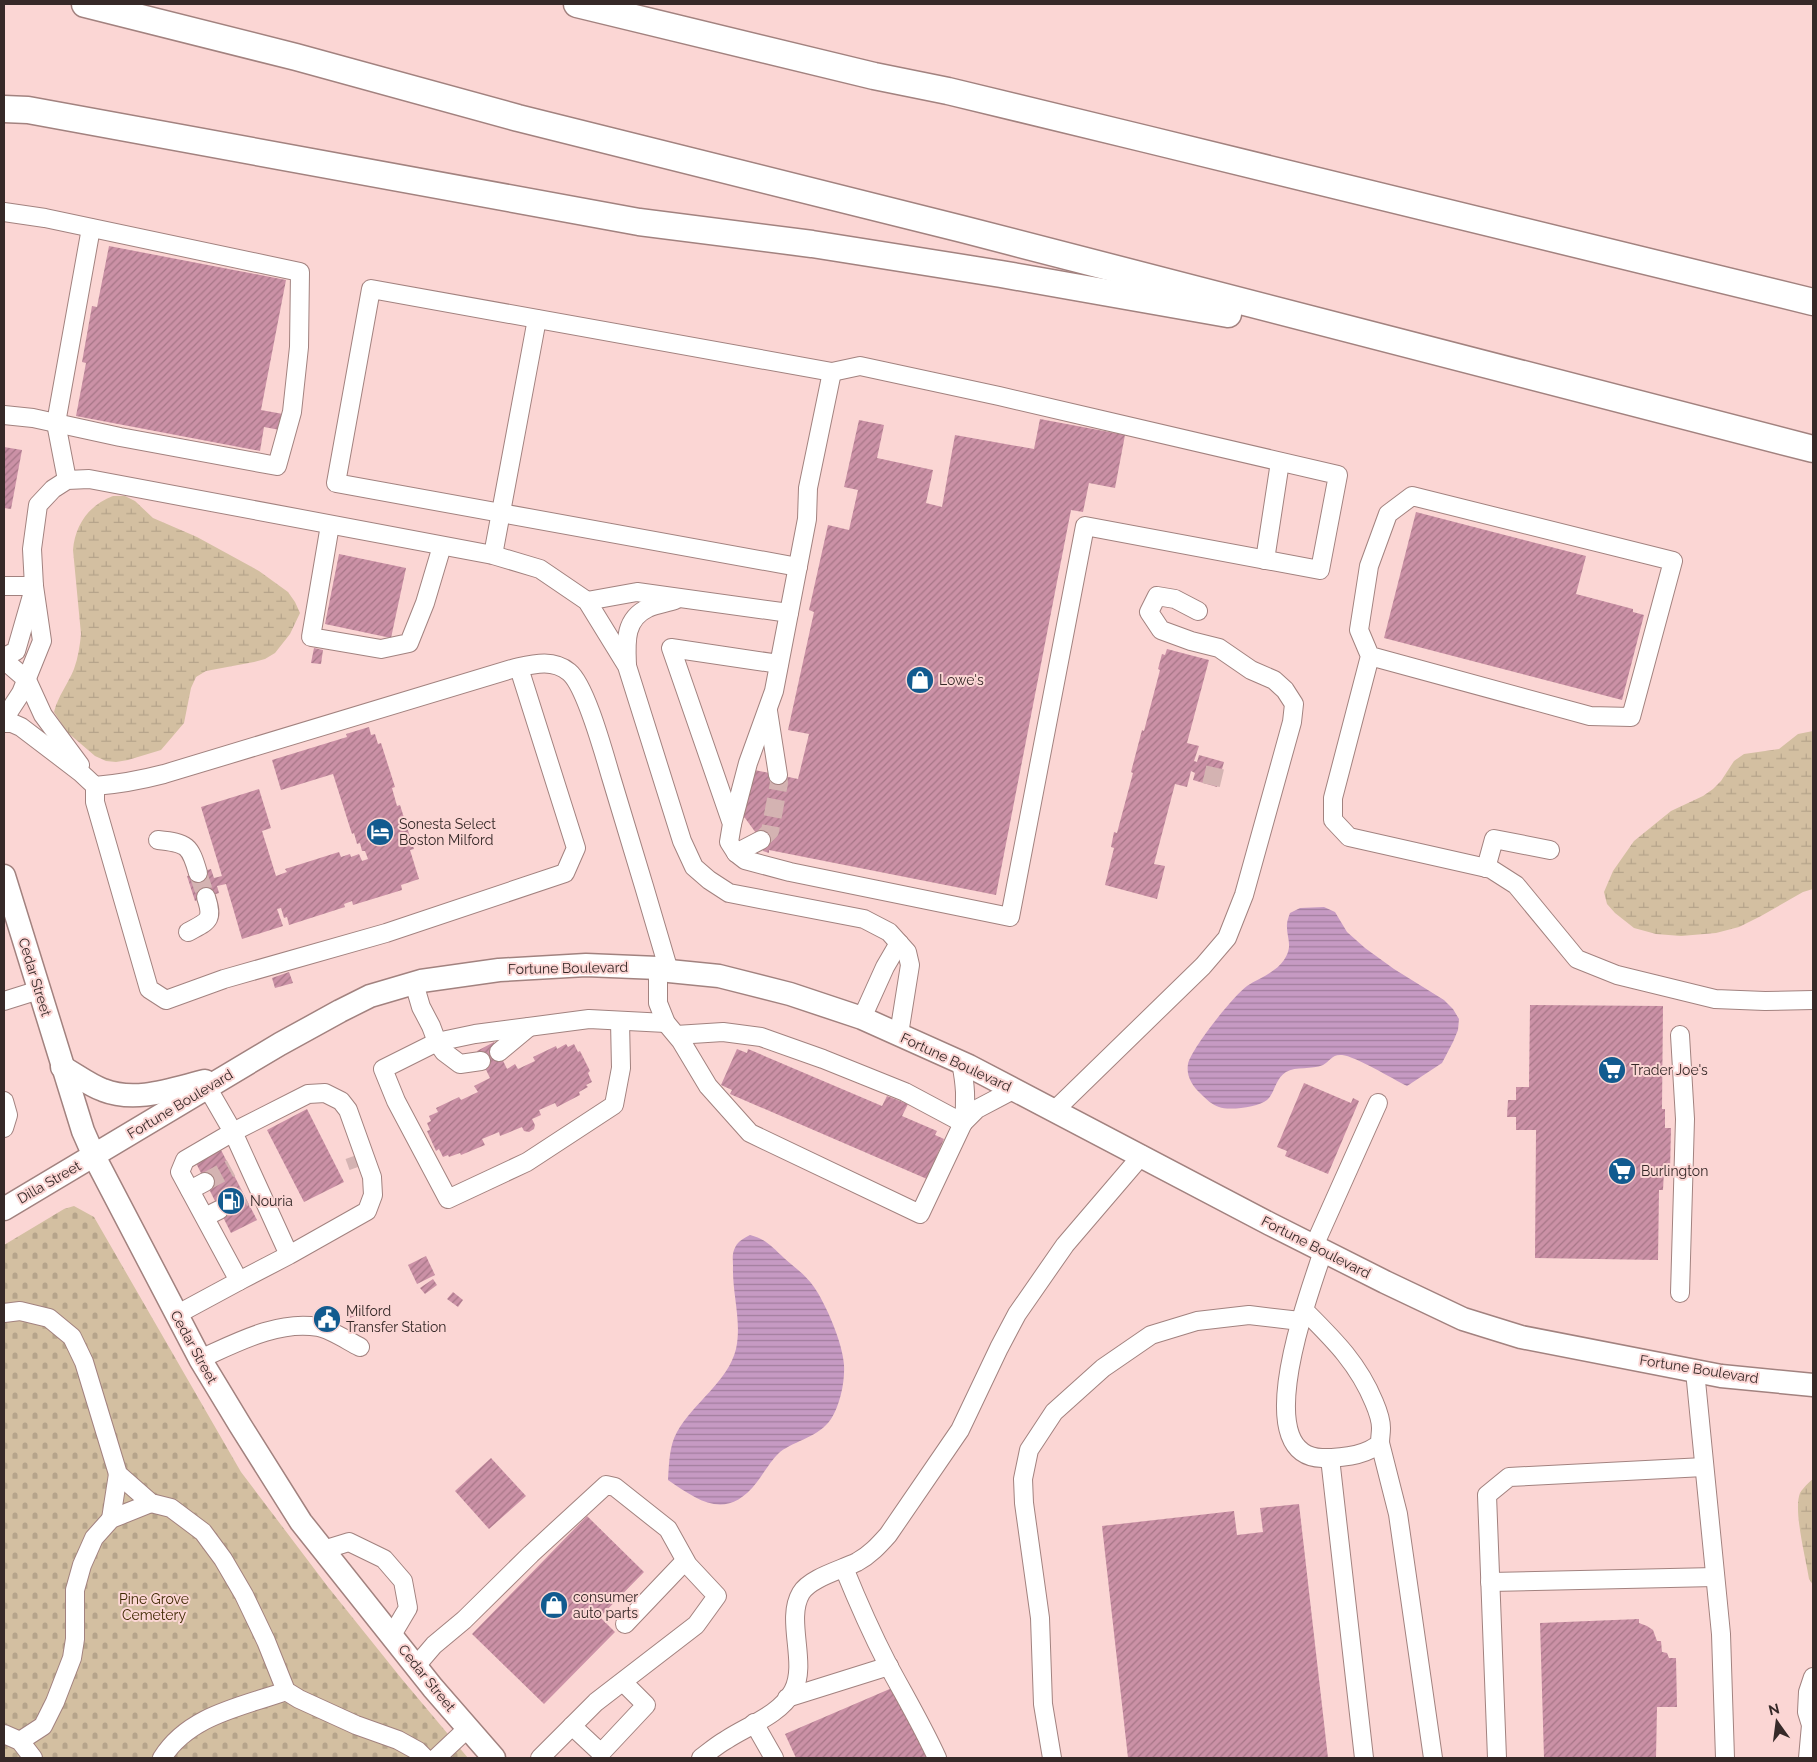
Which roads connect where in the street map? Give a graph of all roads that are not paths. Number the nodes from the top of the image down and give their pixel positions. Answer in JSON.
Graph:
{"nodes":[{"id":1,"x":85,"y":4,"type":"edge"},
{"id":2,"x":577,"y":4,"type":"edge"},
{"id":3,"x":593,"y":4,"type":"edge"},
{"id":4,"x":635,"y":19,"type":"junction"},
{"id":5,"x":4,"y":109,"type":"edge"},
{"id":6,"x":4,"y":212,"type":"edge"},
{"id":7,"x":91,"y":228,"type":"junction"},
{"id":8,"x":1813,"y":302,"type":"edge"},
{"id":9,"x":537,"y":319,"type":"junction"},
{"id":10,"x":1424,"y":348,"type":"junction"},
{"id":11,"x":832,"y":372,"type":"junction"},
{"id":12,"x":4,"y":415,"type":"edge"},
{"id":13,"x":56,"y":423,"type":"junction"},
{"id":14,"x":1813,"y":448,"type":"edge"},
{"id":15,"x":1280,"y":462,"type":"junction"},
{"id":16,"x":67,"y":480,"type":"junction"},
{"id":17,"x":501,"y":513,"type":"junction"},
{"id":18,"x":330,"y":525,"type":"junction"},
{"id":19,"x":442,"y":546,"type":"junction"},
{"id":20,"x":493,"y":556,"type":"junction"},
{"id":21,"x":1265,"y":560,"type":"junction"},
{"id":22,"x":798,"y":567,"type":"junction"},
{"id":23,"x":4,"y":586,"type":"edge"},
{"id":24,"x":34,"y":586,"type":"junction"},
{"id":25,"x":682,"y":598,"type":"junction"},
{"id":26,"x":587,"y":601,"type":"junction"},
{"id":27,"x":1198,"y":611,"type":"dead end"},
{"id":28,"x":789,"y":613,"type":"junction"},
{"id":29,"x":1370,"y":656,"type":"junction"},
{"id":30,"x":4,"y":659,"type":"edge"},
{"id":31,"x":779,"y":664,"type":"junction"},
{"id":32,"x":627,"y":666,"type":"junction"},
{"id":33,"x":519,"y":668,"type":"junction"},
{"id":34,"x":27,"y":680,"type":"junction"},
{"id":35,"x":768,"y":709,"type":"junction"},
{"id":36,"x":4,"y":721,"type":"edge"},
{"id":37,"x":778,"y":775,"type":"tunnel mouth"},
{"id":38,"x":90,"y":782,"type":"junction"},
{"id":39,"x":732,"y":824,"type":"junction"},
{"id":40,"x":158,"y":840,"type":"dead end"},
{"id":41,"x":761,"y":840,"type":"tunnel mouth"},
{"id":42,"x":1550,"y":850,"type":"dead end"},
{"id":43,"x":736,"y":853,"type":"junction"},
{"id":44,"x":1486,"y":868,"type":"junction"},
{"id":45,"x":198,"y":873,"type":"tunnel mouth"},
{"id":46,"x":4,"y":876,"type":"edge"},
{"id":47,"x":206,"y":897,"type":"tunnel mouth"},
{"id":48,"x":188,"y":932,"type":"dead end"},
{"id":49,"x":900,"y":944,"type":"junction"},
{"id":50,"x":663,"y":969,"type":"junction"},
{"id":51,"x":414,"y":983,"type":"junction"},
{"id":52,"x":39,"y":990,"type":"junction"},
{"id":53,"x":1813,"y":1000,"type":"edge"},
{"id":54,"x":4,"y":1001,"type":"edge"},
{"id":55,"x":862,"y":1018,"type":"junction"},
{"id":56,"x":620,"y":1021,"type":"junction"},
{"id":57,"x":530,"y":1027,"type":"junction"},
{"id":58,"x":671,"y":1029,"type":"junction"},
{"id":59,"x":899,"y":1034,"type":"junction"},
{"id":60,"x":1680,"y":1035,"type":"dead end"},
{"id":61,"x":436,"y":1042,"type":"junction"},
{"id":62,"x":499,"y":1052,"type":"dead end"},
{"id":63,"x":481,"y":1061,"type":"dead end"},
{"id":64,"x":961,"y":1062,"type":"junction"},
{"id":65,"x":62,"y":1067,"type":"junction"},
{"id":66,"x":215,"y":1082,"type":"junction"},
{"id":67,"x":1015,"y":1089,"type":"junction"},
{"id":68,"x":4,"y":1102,"type":"edge"},
{"id":69,"x":1378,"y":1102,"type":"dead end"},
{"id":70,"x":1055,"y":1110,"type":"junction"},
{"id":71,"x":963,"y":1122,"type":"junction"},
{"id":72,"x":4,"y":1128,"type":"edge"},
{"id":73,"x":238,"y":1129,"type":"junction"},
{"id":74,"x":1142,"y":1155,"type":"junction"},
{"id":75,"x":94,"y":1156,"type":"junction"},
{"id":76,"x":4,"y":1209,"type":"edge"},
{"id":77,"x":1318,"y":1248,"type":"junction"},
{"id":78,"x":286,"y":1249,"type":"junction"},
{"id":79,"x":239,"y":1281,"type":"junction"},
{"id":80,"x":1680,"y":1293,"type":"dead end"},
{"id":81,"x":4,"y":1313,"type":"edge"},
{"id":82,"x":176,"y":1315,"type":"junction"},
{"id":83,"x":1302,"y":1316,"type":"junction"},
{"id":84,"x":360,"y":1346,"type":"dead end"},
{"id":85,"x":200,"y":1358,"type":"junction"},
{"id":86,"x":1695,"y":1370,"type":"junction"},
{"id":87,"x":1813,"y":1385,"type":"edge"},
{"id":88,"x":1380,"y":1443,"type":"junction"},
{"id":89,"x":1330,"y":1458,"type":"junction"},
{"id":90,"x":1704,"y":1467,"type":"junction"},
{"id":91,"x":118,"y":1474,"type":"junction"},
{"id":92,"x":151,"y":1504,"type":"junction"},
{"id":93,"x":112,"y":1519,"type":"junction"},
{"id":94,"x":323,"y":1550,"type":"junction"},
{"id":95,"x":685,"y":1561,"type":"junction"},
{"id":96,"x":844,"y":1568,"type":"junction"},
{"id":97,"x":1715,"y":1577,"type":"junction"},
{"id":98,"x":1490,"y":1582,"type":"junction"},
{"id":99,"x":625,"y":1624,"type":"dead end"},
{"id":100,"x":392,"y":1635,"type":"junction"},
{"id":101,"x":416,"y":1666,"type":"junction"},
{"id":102,"x":889,"y":1666,"type":"junction"},
{"id":103,"x":1813,"y":1676,"type":"edge"},
{"id":104,"x":622,"y":1682,"type":"junction"},
{"id":105,"x":286,"y":1691,"type":"junction"},
{"id":106,"x":787,"y":1698,"type":"junction"},
{"id":107,"x":754,"y":1723,"type":"junction"},
{"id":108,"x":1812,"y":1725,"type":"edge"},
{"id":109,"x":572,"y":1726,"type":"junction"},
{"id":110,"x":468,"y":1728,"type":"junction"},
{"id":111,"x":4,"y":1734,"type":"edge"},
{"id":112,"x":20,"y":1741,"type":"junction"},
{"id":113,"x":33,"y":1758,"type":"edge"},
{"id":114,"x":162,"y":1758,"type":"edge"},
{"id":115,"x":425,"y":1758,"type":"edge"},
{"id":116,"x":436,"y":1758,"type":"edge"},
{"id":117,"x":494,"y":1758,"type":"edge"},
{"id":118,"x":540,"y":1758,"type":"edge"},
{"id":119,"x":701,"y":1758,"type":"edge"},
{"id":120,"x":774,"y":1758,"type":"edge"},
{"id":121,"x":937,"y":1758,"type":"edge"},
{"id":122,"x":1052,"y":1758,"type":"edge"},
{"id":123,"x":1364,"y":1758,"type":"edge"},
{"id":124,"x":1433,"y":1758,"type":"edge"},
{"id":125,"x":1497,"y":1758,"type":"edge"},
{"id":126,"x":1725,"y":1758,"type":"edge"},
{"id":127,"x":1808,"y":1758,"type":"edge"}],
"edges":[{"from":1,"to":10,"type":"highway"},
{"from":2,"to":4,"type":"highway"},
{"from":3,"to":4,"type":"highway"},
{"from":4,"to":8,"type":"highway"},
{"from":5,"to":10,"type":"highway"},
{"from":6,"to":7,"type":"street"},
{"from":7,"to":13,"type":"street"},
{"from":7,"to":13,"type":"street"},
{"from":9,"to":11,"type":"street"},
{"from":9,"to":17,"type":"street"},
{"from":9,"to":17,"type":"street"},
{"from":10,"to":14,"type":"highway"},
{"from":11,"to":15,"type":"street"},
{"from":11,"to":22,"type":"street"},
{"from":12,"to":13,"type":"street"},
{"from":13,"to":16,"type":"street"},
{"from":15,"to":21,"type":"street"},
{"from":15,"to":21,"type":"street"},
{"from":16,"to":18,"type":"street"},
{"from":16,"to":24,"type":"street"},
{"from":17,"to":20,"type":"street"},
{"from":17,"to":22,"type":"street"},
{"from":18,"to":19,"type":"street"},
{"from":18,"to":19,"type":"street"},
{"from":19,"to":20,"type":"street"},
{"from":20,"to":26,"type":"street"},
{"from":21,"to":43,"type":"street"},
{"from":22,"to":28,"type":"street"},
{"from":23,"to":24,"type":"street"},
{"from":24,"to":30,"type":"street"},
{"from":24,"to":34,"type":"street"},
{"from":25,"to":26,"type":"street"},
{"from":25,"to":28,"type":"street"},
{"from":25,"to":32,"type":"street"},
{"from":26,"to":32,"type":"street"},
{"from":27,"to":70,"type":"street"},
{"from":28,"to":31,"type":"street"},
{"from":29,"to":29,"type":"street"},
{"from":29,"to":44,"type":"street"},
{"from":30,"to":34,"type":"street"},
{"from":31,"to":35,"type":"street"},
{"from":31,"to":39,"type":"street"},
{"from":32,"to":49,"type":"street"},
{"from":33,"to":38,"type":"street"},
{"from":33,"to":38,"type":"street"},
{"from":33,"to":50,"type":"street"},
{"from":34,"to":36,"type":"street"},
{"from":34,"to":38,"type":"street"},
{"from":35,"to":37,"type":"street"},
{"from":35,"to":39,"type":"street"},
{"from":36,"to":38,"type":"street"},
{"from":39,"to":43,"type":"street"},
{"from":40,"to":45,"type":"street"},
{"from":41,"to":43,"type":"street"},
{"from":42,"to":44,"type":"street"},
{"from":44,"to":53,"type":"street"},
{"from":46,"to":52,"type":"main road","name":"Cedar Street"},
{"from":47,"to":48,"type":"street"},
{"from":49,"to":55,"type":"street"},
{"from":49,"to":59,"type":"street"},
{"from":50,"to":51,"type":"main road","name":"Fortune Boulevard"},
{"from":50,"to":55,"type":"main road","name":"Fortune Boulevard"},
{"from":50,"to":58,"type":"street"},
{"from":51,"to":61,"type":"street"},
{"from":51,"to":66,"type":"main road","name":"Fortune Boulevard"},
{"from":52,"to":54,"type":"street"},
{"from":52,"to":65,"type":"main road","name":"Cedar Street"},
{"from":55,"to":59,"type":"main road","name":"Fortune Boulevard"},
{"from":56,"to":57,"type":"street"},
{"from":56,"to":58,"type":"street"},
{"from":56,"to":61,"type":"street"},
{"from":57,"to":61,"type":"street"},
{"from":57,"to":62,"type":"street"},
{"from":58,"to":71,"type":"street"},
{"from":58,"to":71,"type":"street"},
{"from":59,"to":64,"type":"main road","name":"Fortune Boulevard"},
{"from":60,"to":80,"type":"street"},
{"from":61,"to":63,"type":"street"},
{"from":64,"to":67,"type":"main road","name":"Fortune Boulevard"},
{"from":64,"to":71,"type":"street"},
{"from":65,"to":66,"type":"main road"},
{"from":65,"to":75,"type":"main road","name":"Cedar Street"},
{"from":66,"to":73,"type":"street"},
{"from":66,"to":75,"type":"main road","name":"Fortune Boulevard"},
{"from":67,"to":70,"type":"main road","name":"Fortune Boulevard"},
{"from":67,"to":71,"type":"street"},
{"from":68,"to":72,"type":"street"},
{"from":69,"to":77,"type":"street"},
{"from":70,"to":74,"type":"main road","name":"Fortune Boulevard"},
{"from":73,"to":78,"type":"street"},
{"from":73,"to":78,"type":"street"},
{"from":73,"to":78,"type":"street"},
{"from":73,"to":79,"type":"street"},
{"from":74,"to":77,"type":"main road","name":"Fortune Boulevard"},
{"from":74,"to":96,"type":"street"},
{"from":75,"to":76,"type":"main road","name":"Dilla Street"},
{"from":75,"to":82,"type":"main road","name":"Cedar Street"},
{"from":77,"to":83,"type":"street"},
{"from":77,"to":86,"type":"main road","name":"Fortune Boulevard"},
{"from":78,"to":79,"type":"street"},
{"from":79,"to":82,"type":"street"},
{"from":81,"to":91,"type":"street"},
{"from":82,"to":85,"type":"main road","name":"Cedar Street"},
{"from":83,"to":88,"type":"street"},
{"from":83,"to":89,"type":"street"},
{"from":83,"to":122,"type":"street"},
{"from":84,"to":85,"type":"street"},
{"from":85,"to":94,"type":"main road","name":"Cedar Street"},
{"from":86,"to":87,"type":"main road","name":"Fortune Boulevard"},
{"from":86,"to":90,"type":"street"},
{"from":88,"to":89,"type":"street"},
{"from":88,"to":124,"type":"street"},
{"from":89,"to":123,"type":"street"},
{"from":90,"to":97,"type":"street"},
{"from":90,"to":98,"type":"street"},
{"from":91,"to":92,"type":"street"},
{"from":91,"to":93,"type":"street"},
{"from":92,"to":93,"type":"street"},
{"from":92,"to":105,"type":"street"},
{"from":93,"to":112,"type":"street"},
{"from":94,"to":100,"type":"main road","name":"Cedar Street"},
{"from":94,"to":100,"type":"street"},
{"from":95,"to":99,"type":"street"},
{"from":95,"to":101,"type":"street"},
{"from":95,"to":104,"type":"street"},
{"from":96,"to":102,"type":"street"},
{"from":96,"to":106,"type":"street"},
{"from":97,"to":98,"type":"street"},
{"from":97,"to":126,"type":"street"},
{"from":98,"to":125,"type":"street"},
{"from":100,"to":101,"type":"main road","name":"Cedar Street"},
{"from":101,"to":110,"type":"main road","name":"Cedar Street"},
{"from":102,"to":106,"type":"street"},
{"from":102,"to":121,"type":"street"},
{"from":103,"to":108,"type":"street"},
{"from":104,"to":109,"type":"street"},
{"from":104,"to":109,"type":"street"},
{"from":105,"to":114,"type":"street"},
{"from":105,"to":115,"type":"street"},
{"from":106,"to":107,"type":"street"},
{"from":107,"to":119,"type":"street"},
{"from":107,"to":120,"type":"street"},
{"from":108,"to":127,"type":"street"},
{"from":109,"to":118,"type":"street"},
{"from":110,"to":116,"type":"street"},
{"from":110,"to":117,"type":"main road","name":"Cedar Street"},
{"from":111,"to":112,"type":"street"},
{"from":112,"to":113,"type":"street"}]}
